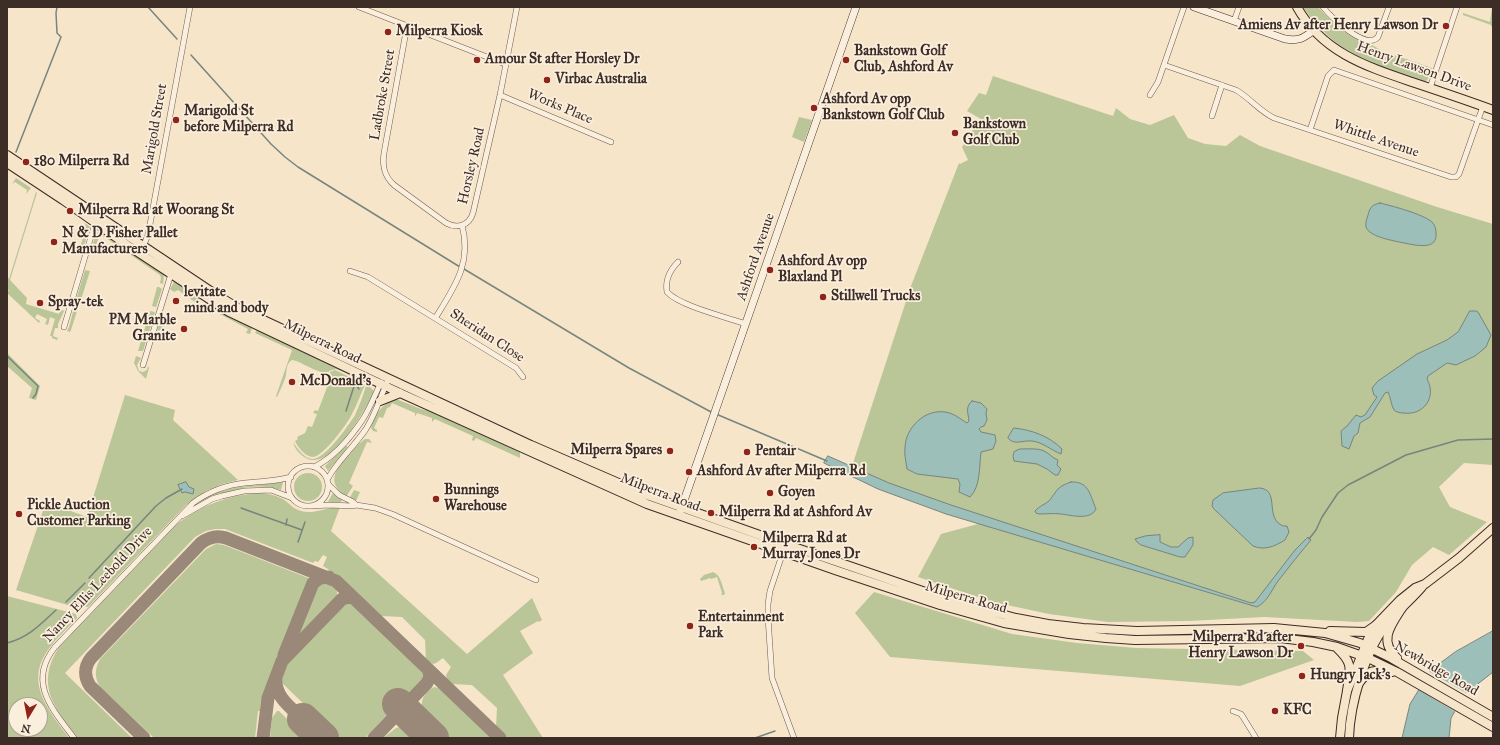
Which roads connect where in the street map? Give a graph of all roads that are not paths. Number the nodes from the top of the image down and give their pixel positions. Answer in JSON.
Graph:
{"nodes":[{"id":1,"x":190,"y":7,"type":"edge"},
{"id":2,"x":359,"y":7,"type":"edge"},
{"id":3,"x":517,"y":7,"type":"edge"},
{"id":4,"x":856,"y":7,"type":"edge"},
{"id":5,"x":1184,"y":7,"type":"edge"},
{"id":6,"x":1194,"y":7,"type":"edge"},
{"id":7,"x":1239,"y":7,"type":"edge"},
{"id":8,"x":1297,"y":7,"type":"edge"},
{"id":9,"x":1323,"y":7,"type":"edge"},
{"id":10,"x":1388,"y":7,"type":"edge"},
{"id":11,"x":1457,"y":7,"type":"edge"},
{"id":12,"x":1234,"y":21,"type":"junction"},
{"id":13,"x":407,"y":26,"type":"junction"},
{"id":14,"x":1313,"y":31,"type":"junction"},
{"id":15,"x":505,"y":64,"type":"junction"},
{"id":16,"x":1164,"y":65,"type":"junction"},
{"id":17,"x":1222,"y":85,"type":"junction"},
{"id":18,"x":1430,"y":88,"type":"junction"},
{"id":19,"x":500,"y":94,"type":"junction"},
{"id":20,"x":1150,"y":95,"type":"dead end"},
{"id":21,"x":1483,"y":106,"type":"junction"},
{"id":22,"x":1493,"y":110,"type":"edge"},
{"id":23,"x":1212,"y":116,"type":"dead end"},
{"id":24,"x":1478,"y":120,"type":"junction"},
{"id":25,"x":1493,"y":125,"type":"edge"},
{"id":26,"x":1310,"y":130,"type":"junction"},
{"id":27,"x":611,"y":142,"type":"dead end"},
{"id":28,"x":7,"y":155,"type":"edge"},
{"id":29,"x":7,"y":163,"type":"edge"},
{"id":30,"x":383,"y":168,"type":"joint"},
{"id":31,"x":96,"y":218,"type":"junction"},
{"id":32,"x":462,"y":225,"type":"junction"},
{"id":33,"x":144,"y":246,"type":"junction"},
{"id":34,"x":139,"y":253,"type":"junction"},
{"id":35,"x":678,"y":262,"type":"dead end"},
{"id":36,"x":350,"y":271,"type":"dead end"},
{"id":37,"x":171,"y":274,"type":"junction"},
{"id":38,"x":436,"y":317,"type":"junction"},
{"id":39,"x":746,"y":324,"type":"junction"},
{"id":40,"x":64,"y":327,"type":"dead end"},
{"id":41,"x":143,"y":365,"type":"dead end"},
{"id":42,"x":386,"y":377,"type":"junction"},
{"id":43,"x":523,"y":377,"type":"dead end"},
{"id":44,"x":382,"y":385,"type":"junction"},
{"id":45,"x":400,"y":394,"type":"junction"},
{"id":46,"x":380,"y":401,"type":"junction"},
{"id":47,"x":314,"y":467,"type":"junction"},
{"id":48,"x":291,"y":476,"type":"junction"},
{"id":49,"x":328,"y":482,"type":"junction"},
{"id":50,"x":292,"y":498,"type":"junction"},
{"id":51,"x":356,"y":505,"type":"junction"},
{"id":52,"x":312,"y":506,"type":"junction"},
{"id":53,"x":681,"y":511,"type":"junction"},
{"id":54,"x":180,"y":516,"type":"junction"},
{"id":55,"x":1493,"y":528,"type":"edge"},
{"id":56,"x":784,"y":548,"type":"junction"},
{"id":57,"x":536,"y":580,"type":"dead end"},
{"id":58,"x":1425,"y":584,"type":"junction"},
{"id":59,"x":1402,"y":608,"type":"junction"},
{"id":60,"x":1376,"y":625,"type":"junction"},
{"id":61,"x":1302,"y":630,"type":"junction"},
{"id":62,"x":1337,"y":647,"type":"junction"},
{"id":63,"x":1369,"y":647,"type":"junction"},
{"id":64,"x":1365,"y":656,"type":"junction"},
{"id":65,"x":1404,"y":664,"type":"junction"},
{"id":66,"x":1397,"y":672,"type":"junction"},
{"id":67,"x":1359,"y":684,"type":"junction"},
{"id":68,"x":1347,"y":691,"type":"junction"},
{"id":69,"x":1233,"y":711,"type":"dead end"},
{"id":70,"x":1493,"y":717,"type":"edge"},
{"id":71,"x":1493,"y":727,"type":"edge"},
{"id":72,"x":74,"y":738,"type":"edge"},
{"id":73,"x":794,"y":738,"type":"edge"},
{"id":74,"x":1256,"y":738,"type":"edge"},
{"id":75,"x":1340,"y":738,"type":"edge"},
{"id":76,"x":1349,"y":738,"type":"edge"}],
"edges":[{"from":1,"to":33,"type":"street","name":"Marigold Street"},
{"from":2,"to":13,"type":"street"},
{"from":3,"to":15,"type":"street","name":"Horsley Road"},
{"from":4,"to":39,"type":"main road","name":"Ashford Avenue"},
{"from":5,"to":16,"type":"street"},
{"from":6,"to":12,"type":"main road"},
{"from":7,"to":12,"type":"street"},
{"from":8,"to":14,"type":"main road","name":"Henry Lawson Drive"},
{"from":9,"to":10,"type":"street"},
{"from":11,"to":18,"type":"street"},
{"from":12,"to":14,"type":"main road"},
{"from":13,"to":15,"type":"street"},
{"from":13,"to":30,"type":"street","name":"Ladbroke Street"},
{"from":14,"to":18,"type":"main road","name":"Henry Lawson Drive"},
{"from":15,"to":19,"type":"street","name":"Horsley Road"},
{"from":16,"to":17,"type":"street","name":"Whittle Avenue"},
{"from":16,"to":20,"type":"street"},
{"from":17,"to":23,"type":"street"},
{"from":17,"to":26,"type":"street","name":"Whittle Avenue"},
{"from":18,"to":21,"type":"main road","name":"Henry Lawson Drive"},
{"from":19,"to":27,"type":"street","name":"Works Place"},
{"from":19,"to":32,"type":"street","name":"Horsley Road"},
{"from":21,"to":22,"type":"main road","name":"Henry Lawson Drive"},
{"from":21,"to":24,"type":"street","name":"Whittle Avenue"},
{"from":24,"to":25,"type":"street"},
{"from":24,"to":26,"type":"street","name":"Whittle Avenue"},
{"from":24,"to":26,"type":"street"},
{"from":28,"to":31,"type":"main road","name":"Milperra Road"},
{"from":29,"to":31,"type":"main road","name":"Milperra Road"},
{"from":30,"to":32,"type":"street","name":"Horsley Road"},
{"from":31,"to":33,"type":"main road","name":"Milperra Road"},
{"from":31,"to":34,"type":"main road","name":"Milperra Road"},
{"from":31,"to":40,"type":"street"},
{"from":32,"to":38,"type":"street","name":"Sheridan Close"},
{"from":33,"to":34,"type":"street","name":"Marigold Street"},
{"from":33,"to":42,"type":"main road","name":"Milperra Road"},
{"from":34,"to":37,"type":"main road","name":"Milperra Road"},
{"from":35,"to":39,"type":"street"},
{"from":36,"to":38,"type":"street","name":"Sheridan Close"},
{"from":37,"to":41,"type":"street"},
{"from":37,"to":44,"type":"main road","name":"Milperra Road"},
{"from":38,"to":43,"type":"street","name":"Sheridan Close"},
{"from":39,"to":53,"type":"main road","name":"Ashford Avenue"},
{"from":42,"to":44,"type":"street"},
{"from":42,"to":53,"type":"main road","name":"Milperra Road"},
{"from":44,"to":45,"type":"main road","name":"Milperra Road"},
{"from":44,"to":46,"type":"street"},
{"from":44,"to":47,"type":"street"},
{"from":45,"to":46,"type":"main road"},
{"from":45,"to":53,"type":"main road","name":"Milperra Road"},
{"from":46,"to":49,"type":"street"},
{"from":47,"to":48,"type":"street"},
{"from":47,"to":49,"type":"street"},
{"from":48,"to":50,"type":"street"},
{"from":48,"to":54,"type":"street","name":"Nancy Ellis Leebold Drive"},
{"from":49,"to":51,"type":"street"},
{"from":49,"to":52,"type":"street"},
{"from":50,"to":52,"type":"street"},
{"from":50,"to":54,"type":"street","name":"Nancy Ellis Leebold Drive"},
{"from":51,"to":52,"type":"street"},
{"from":51,"to":57,"type":"street"},
{"from":53,"to":56,"type":"main road","name":"Milperra Road"},
{"from":54,"to":72,"type":"street","name":"Nancy Ellis Leebold Drive"},
{"from":55,"to":58,"type":"main road"},
{"from":56,"to":61,"type":"main road","name":"Milperra Road"},
{"from":56,"to":62,"type":"main road","name":"Milperra Road"},
{"from":56,"to":73,"type":"street"},
{"from":58,"to":59,"type":"main road"},
{"from":58,"to":60,"type":"main road"},
{"from":59,"to":63,"type":"main road"},
{"from":59,"to":65,"type":"main road"},
{"from":60,"to":61,"type":"main road"},
{"from":60,"to":63,"type":"main road"},
{"from":61,"to":63,"type":"main road","name":"Milperra Road"},
{"from":62,"to":64,"type":"main road","name":"Milperra Road"},
{"from":62,"to":68,"type":"main road"},
{"from":63,"to":64,"type":"main road"},
{"from":63,"to":65,"type":"main road","name":"Newbridge Road"},
{"from":64,"to":66,"type":"main road","name":"Newbridge Road"},
{"from":64,"to":67,"type":"main road"},
{"from":64,"to":68,"type":"main road"},
{"from":65,"to":70,"type":"main road","name":"Newbridge Road"},
{"from":66,"to":67,"type":"main road"},
{"from":66,"to":71,"type":"main road","name":"Newbridge Road"},
{"from":67,"to":76,"type":"main road"},
{"from":68,"to":75,"type":"main road"},
{"from":69,"to":74,"type":"street"}]}
